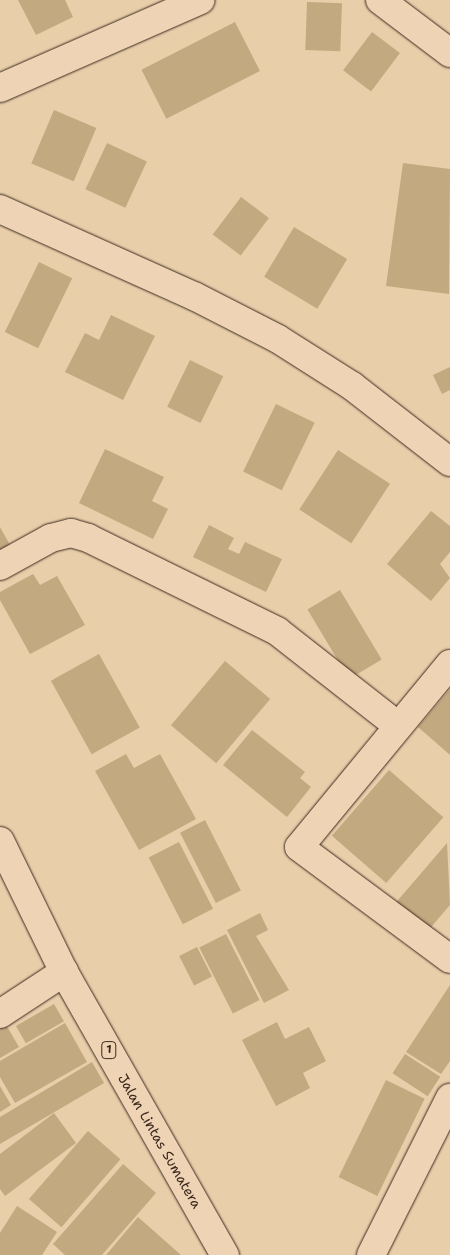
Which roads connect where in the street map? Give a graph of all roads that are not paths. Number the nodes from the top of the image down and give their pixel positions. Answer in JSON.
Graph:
{"nodes":[{"id":1,"x":200,"y":0,"type":"edge"},
{"id":2,"x":380,"y":0,"type":"edge"},
{"id":3,"x":450,"y":53,"type":"edge"},
{"id":4,"x":0,"y":88,"type":"edge"},
{"id":5,"x":0,"y":209,"type":"edge"},
{"id":6,"x":450,"y":462,"type":"edge"},
{"id":7,"x":0,"y":566,"type":"edge"},
{"id":8,"x":450,"y":664,"type":"edge"},
{"id":9,"x":398,"y":726,"type":"junction"},
{"id":10,"x":0,"y":841,"type":"edge"},
{"id":11,"x":450,"y":959,"type":"edge"},
{"id":12,"x":64,"y":972,"type":"junction"},
{"id":13,"x":0,"y":1014,"type":"edge"},
{"id":14,"x":450,"y":1098,"type":"edge"},
{"id":15,"x":225,"y":1255,"type":"edge"},
{"id":16,"x":371,"y":1255,"type":"edge"}],
"edges":[{"from":1,"to":4,"type":"main road"},
{"from":2,"to":3,"type":"main road"},
{"from":5,"to":6,"type":"main road"},
{"from":7,"to":9,"type":"main road"},
{"from":8,"to":9,"type":"main road"},
{"from":9,"to":11,"type":"main road"},
{"from":10,"to":12,"type":"main road","name":"Jalan Lintas Sumatera","number":"1"},
{"from":12,"to":13,"type":"main road"},
{"from":12,"to":15,"type":"main road","name":"Jalan Lintas Sumatera","number":"1"},
{"from":14,"to":16,"type":"main road"}]}
